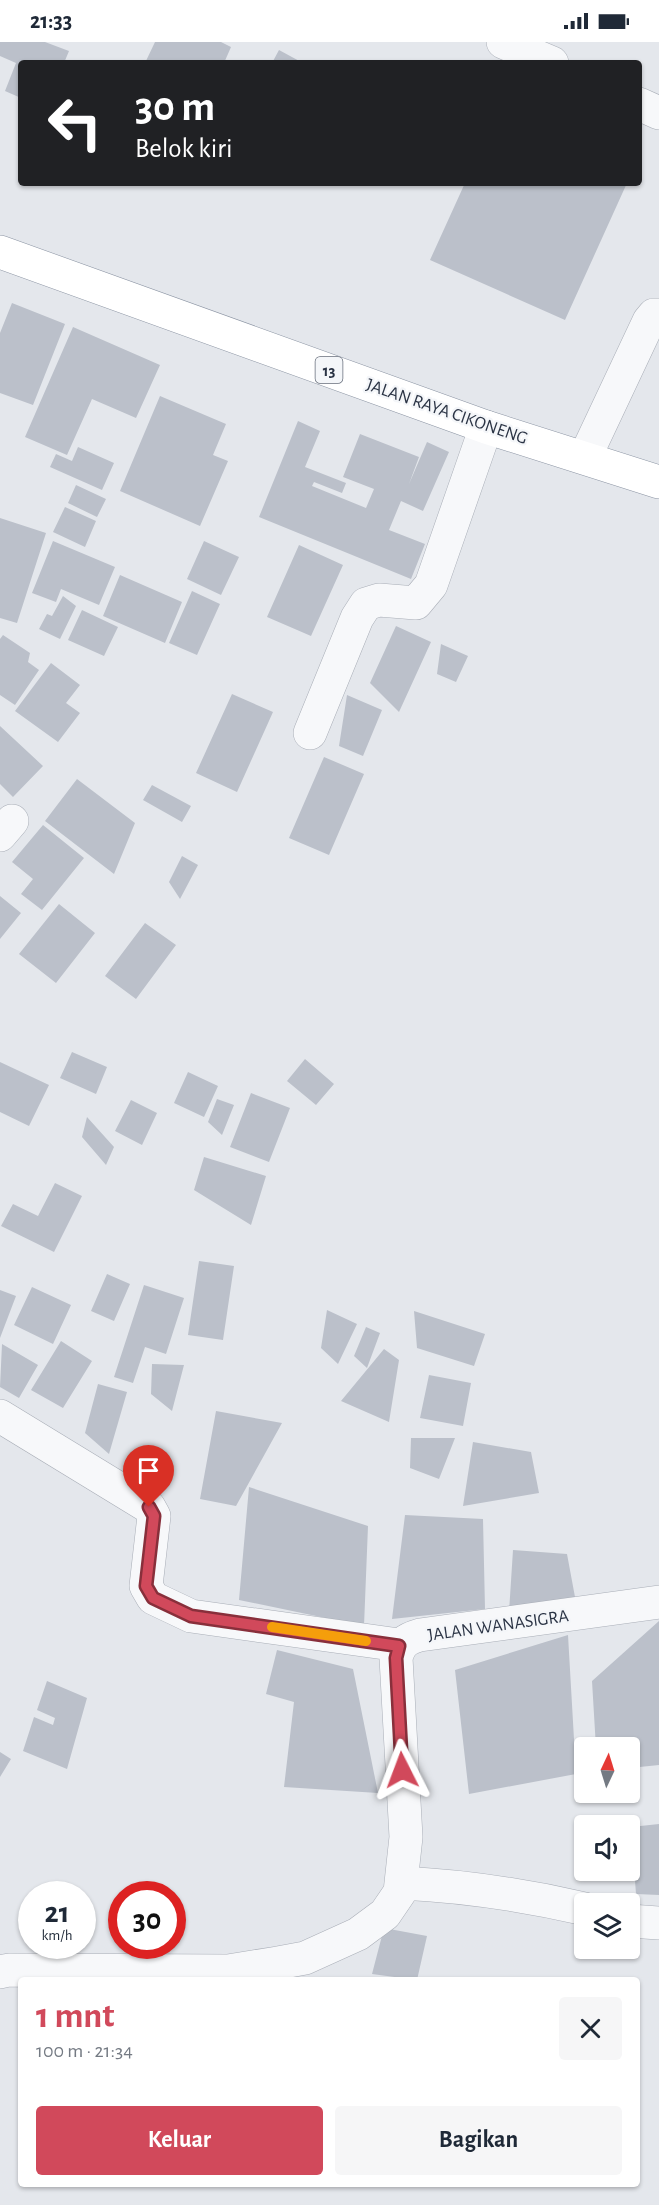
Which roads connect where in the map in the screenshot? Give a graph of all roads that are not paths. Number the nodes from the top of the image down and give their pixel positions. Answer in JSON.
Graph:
{"nodes":[{"id":1,"x":503,"y":42,"type":"edge"},
{"id":2,"x":545,"y":60,"type":"edge"},
{"id":3,"x":642,"y":105,"type":"edge"},
{"id":4,"x":659,"y":113,"type":"edge"},
{"id":5,"x":0,"y":252,"type":"edge"},
{"id":6,"x":659,"y":315,"type":"edge"},
{"id":7,"x":486,"y":427,"type":"junction"},
{"id":8,"x":585,"y":457,"type":"junction"},
{"id":9,"x":659,"y":482,"type":"edge"},
{"id":10,"x":310,"y":733,"type":"dead end"},
{"id":11,"x":0,"y":1416,"type":"edge"},
{"id":12,"x":659,"y":1602,"type":"edge"},
{"id":13,"x":399,"y":1646,"type":"junction"},
{"id":14,"x":401,"y":1884,"type":"junction"},
{"id":15,"x":574,"y":1907,"type":"edge"},
{"id":16,"x":640,"y":1922,"type":"edge"},
{"id":17,"x":659,"y":1923,"type":"edge"},
{"id":18,"x":0,"y":1972,"type":"edge"}],
"edges":[{"from":1,"to":2,"type":"street"},
{"from":3,"to":4,"type":"street"},
{"from":5,"to":7,"type":"highway","name":"JALAN RAYA CIKONENG","number":"13"},
{"from":6,"to":8,"type":"street"},
{"from":7,"to":8,"type":"highway","name":"JALAN RAYA CIKONENG","number":"13"},
{"from":7,"to":10,"type":"street"},
{"from":8,"to":9,"type":"highway","name":"JALAN RAYA CIKONENG","number":"13"},
{"from":11,"to":13,"type":"street"},
{"from":12,"to":13,"type":"street","name":"JALAN WANASIGRA"},
{"from":13,"to":14,"type":"street"},
{"from":14,"to":15,"type":"street"},
{"from":14,"to":18,"type":"street"},
{"from":16,"to":17,"type":"street"}]}
